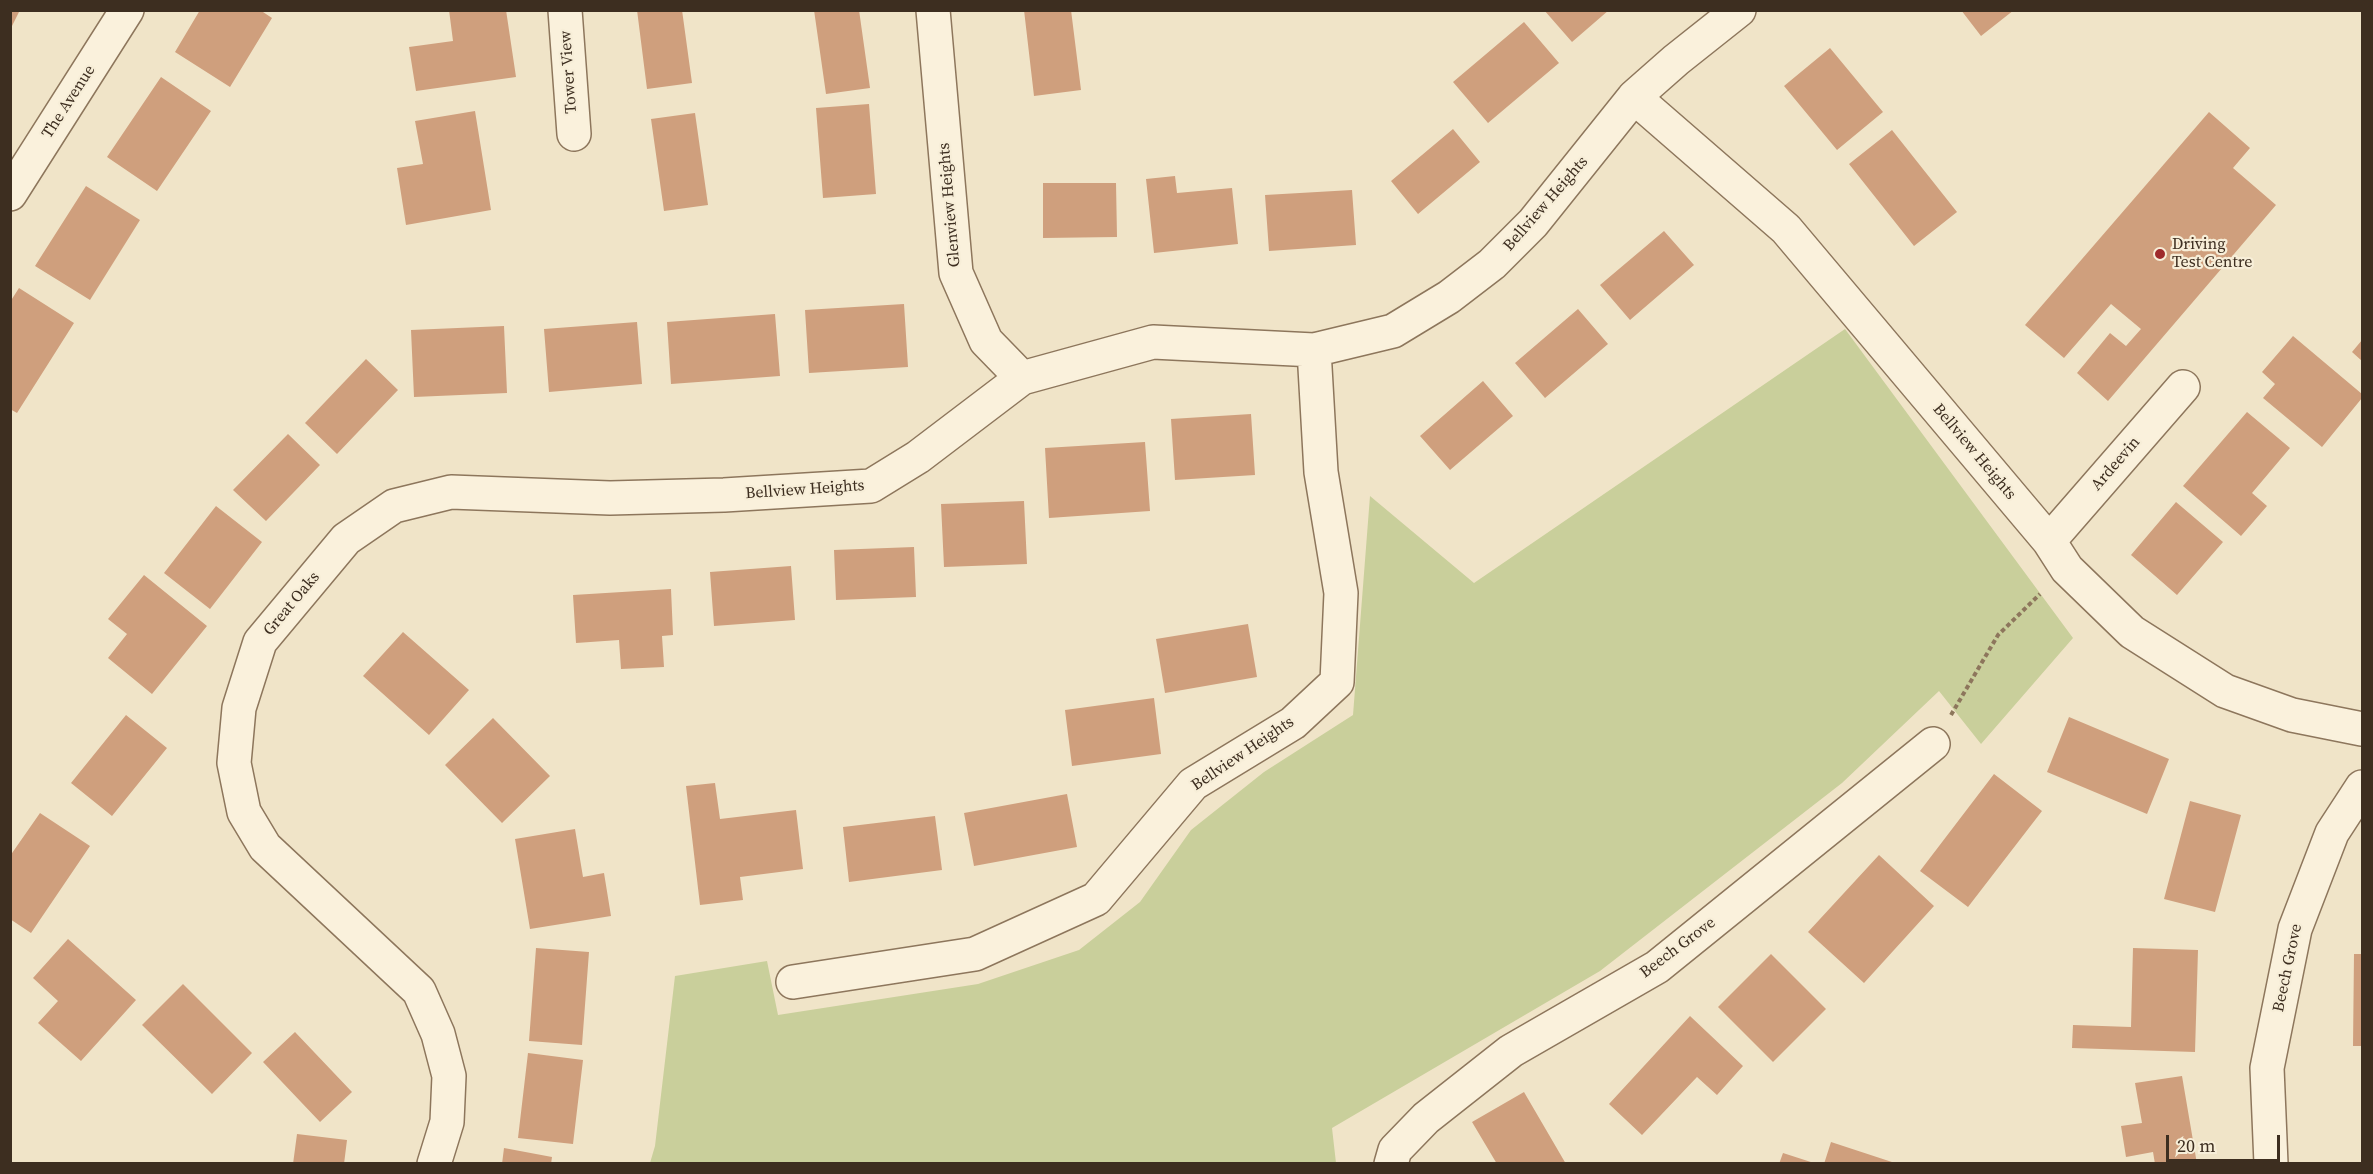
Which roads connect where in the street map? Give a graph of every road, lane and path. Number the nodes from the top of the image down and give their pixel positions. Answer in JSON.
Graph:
{"nodes":[{"id":1,"x":127,"y":10,"type":"edge"},
{"id":2,"x":565,"y":10,"type":"edge"},
{"id":3,"x":933,"y":10,"type":"edge"},
{"id":4,"x":1739,"y":10,"type":"edge"},
{"id":5,"x":1634,"y":98,"type":"junction"},
{"id":6,"x":574,"y":134,"type":"dead end"},
{"id":7,"x":10,"y":194,"type":"edge"},
{"id":8,"x":1314,"y":350,"type":"junction"},
{"id":9,"x":1022,"y":378,"type":"junction"},
{"id":10,"x":2183,"y":387,"type":"dead end"},
{"id":11,"x":724,"y":495,"type":"joint"},
{"id":12,"x":2049,"y":541,"type":"junction"},
{"id":13,"x":2067,"y":569,"type":"junction"},
{"id":14,"x":2362,"y":729,"type":"edge"},
{"id":15,"x":1933,"y":744,"type":"joint"},
{"id":16,"x":2362,"y":787,"type":"edge"},
{"id":17,"x":793,"y":982,"type":"dead end"},
{"id":18,"x":434,"y":1164,"type":"edge"},
{"id":19,"x":1391,"y":1164,"type":"edge"},
{"id":20,"x":2271,"y":1164,"type":"edge"}],
"edges":[{"from":1,"to":7,"type":"street","name":"The Avenue"},
{"from":2,"to":6,"type":"street","name":"Tower View"},
{"from":3,"to":9,"type":"street","name":"Glenview Heights"},
{"from":4,"to":5,"type":"street","name":"Bellview Heights"},
{"from":5,"to":8,"type":"street","name":"Bellview Heights"},
{"from":5,"to":12,"type":"street","name":"Bellview Heights"},
{"from":8,"to":9,"type":"street","name":"Bellview Heights"},
{"from":8,"to":17,"type":"street","name":"Bellview Heights"},
{"from":9,"to":11,"type":"street","name":"Bellview Heights"},
{"from":10,"to":12,"type":"street","name":"Ardeevin"},
{"from":11,"to":18,"type":"street","name":"Great Oaks"},
{"from":12,"to":13,"type":"street","name":"Bellview Heights"},
{"from":13,"to":14,"type":"street","name":"Bellview Heights"},
{"from":13,"to":15,"type":"path"},
{"from":15,"to":19,"type":"street","name":"Beech Grove"},
{"from":16,"to":20,"type":"street","name":"Beech Grove"}]}
